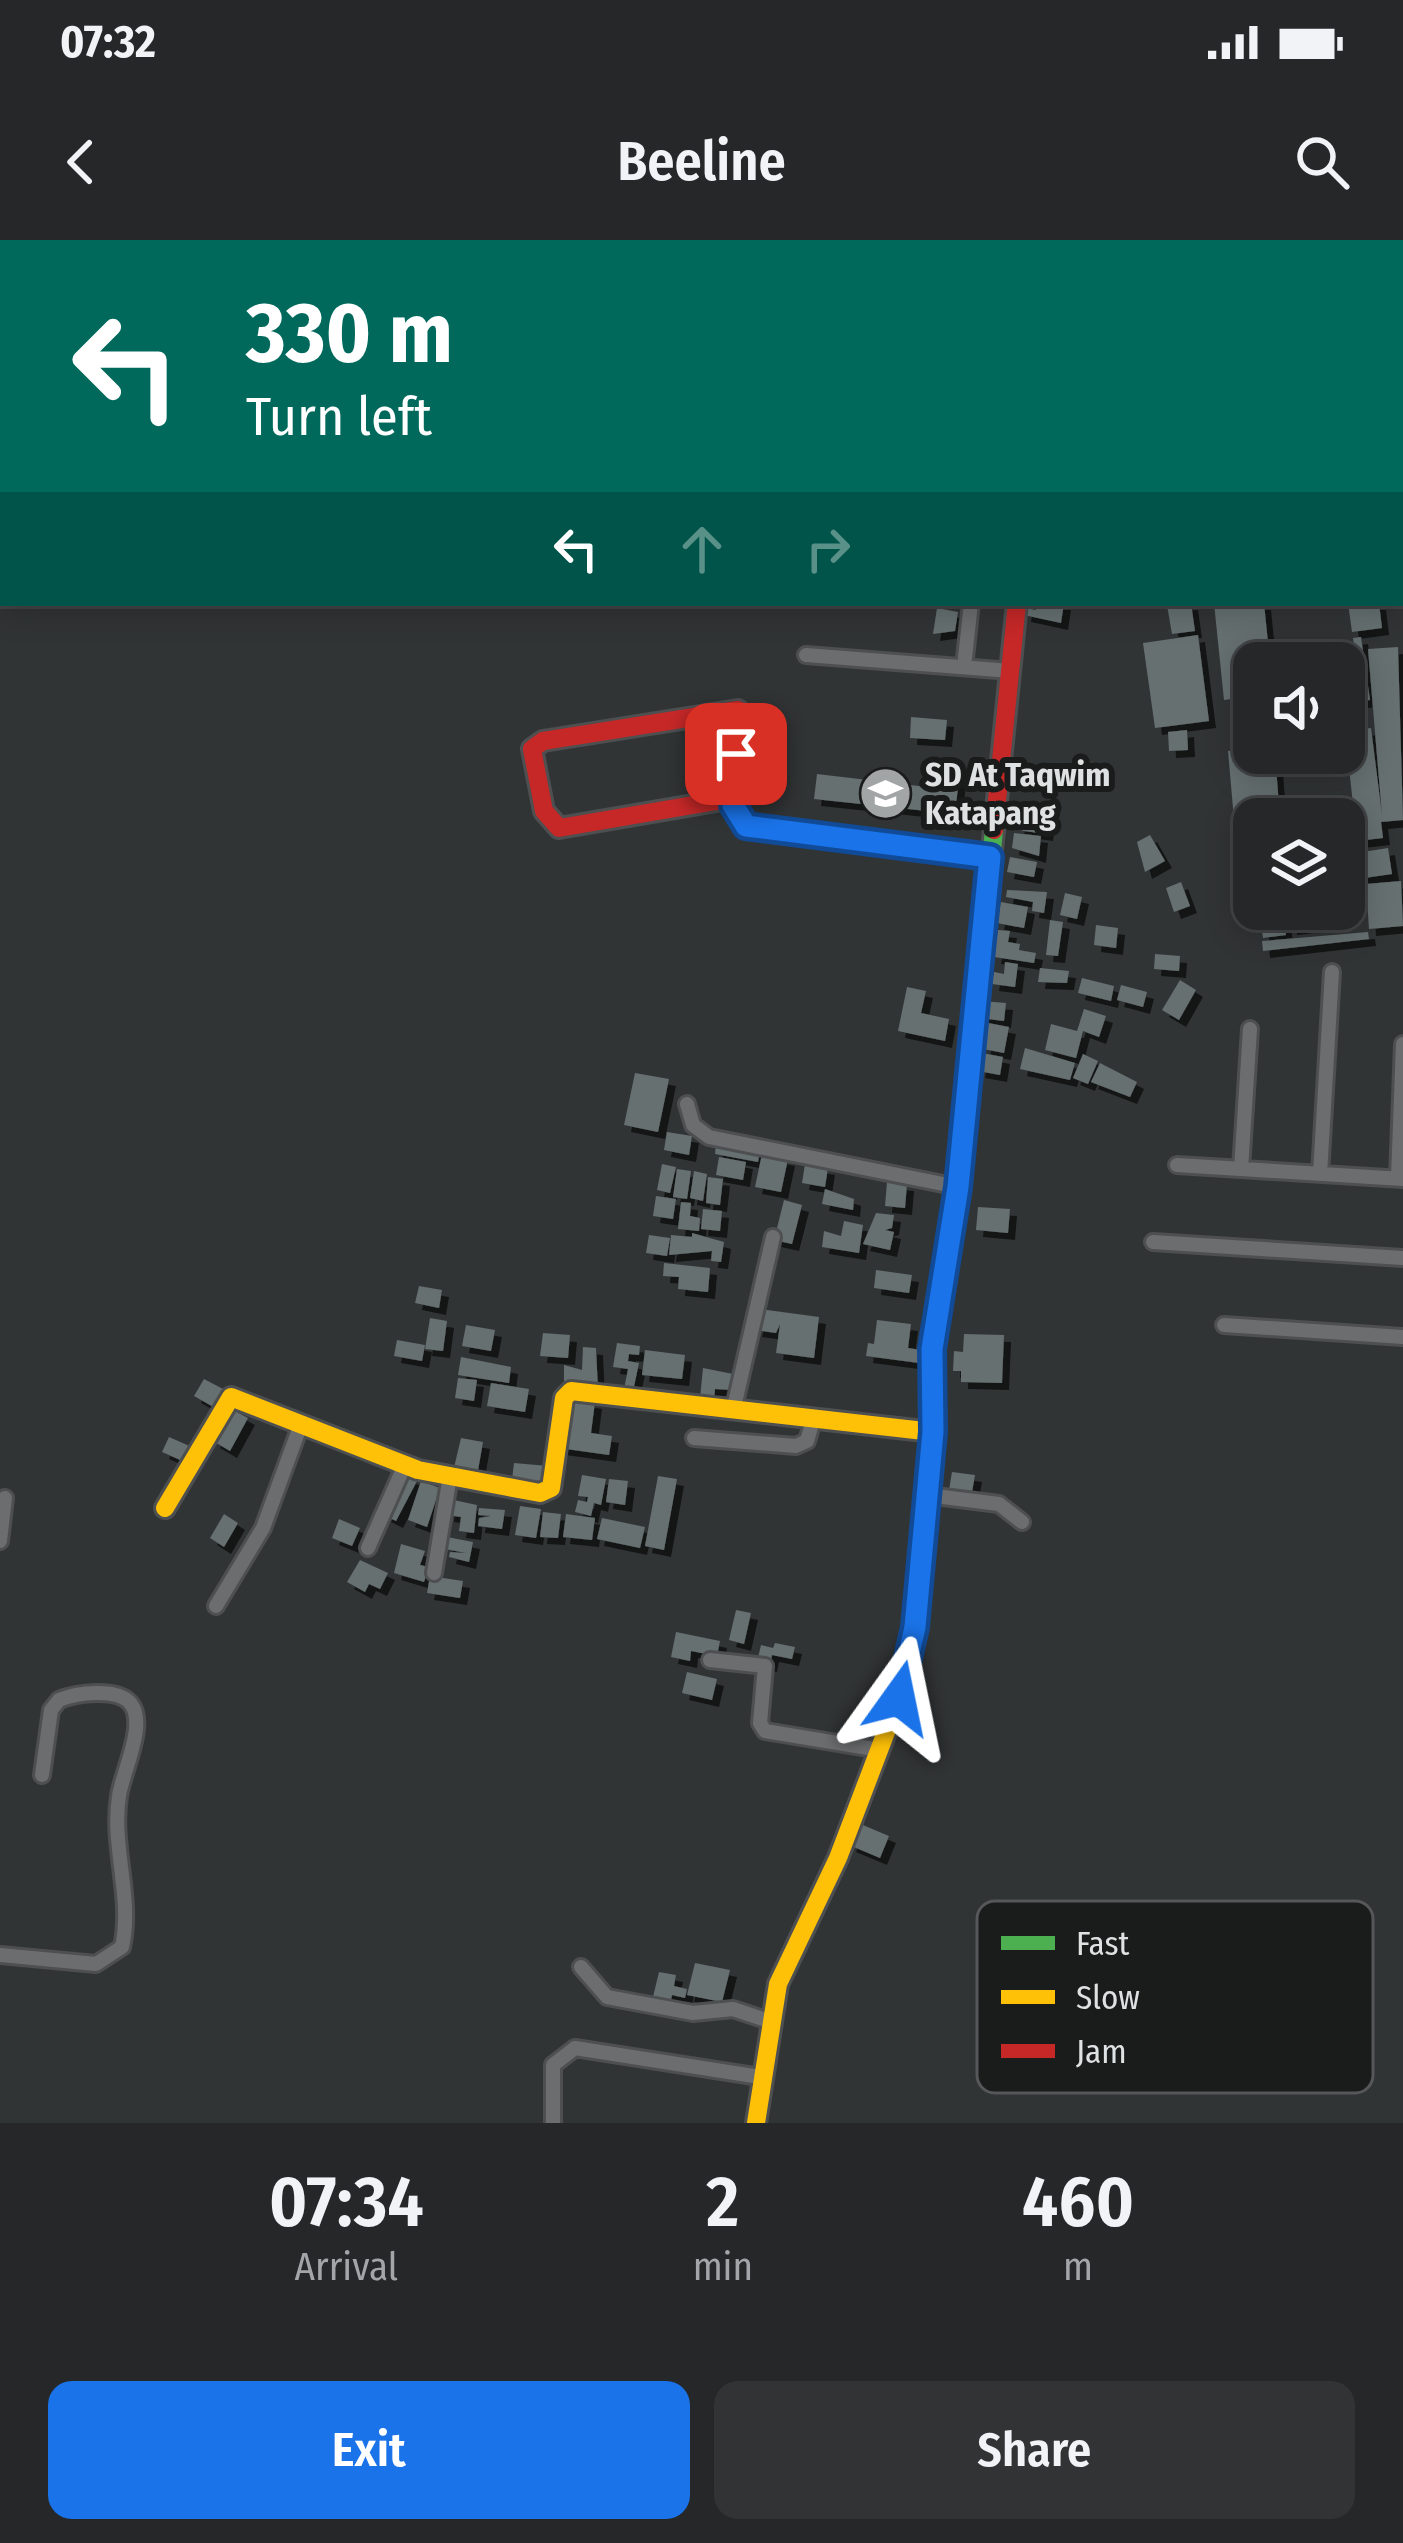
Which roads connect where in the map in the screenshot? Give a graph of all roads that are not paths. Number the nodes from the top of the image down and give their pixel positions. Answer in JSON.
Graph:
{"nodes":[{"id":1,"x":971,"y":606,"type":"edge"},
{"id":2,"x":1018,"y":606,"type":"edge"},
{"id":3,"x":806,"y":655,"type":"dead end"},
{"id":4,"x":964,"y":668,"type":"junction"},
{"id":5,"x":1011,"y":671,"type":"junction"},
{"id":6,"x":734,"y":798,"type":"junction"},
{"id":7,"x":990,"y":857,"type":"junction"},
{"id":8,"x":1332,"y":972,"type":"dead end"},
{"id":9,"x":1250,"y":1029,"type":"dead end"},
{"id":10,"x":1403,"y":1044,"type":"edge"},
{"id":11,"x":687,"y":1104,"type":"dead end"},
{"id":12,"x":1178,"y":1165,"type":"dead end"},
{"id":13,"x":1241,"y":1169,"type":"junction"},
{"id":14,"x":1320,"y":1174,"type":"junction"},
{"id":15,"x":1400,"y":1179,"type":"edge"},
{"id":16,"x":958,"y":1187,"type":"junction"},
{"id":17,"x":773,"y":1237,"type":"dead end"},
{"id":18,"x":1153,"y":1242,"type":"dead end"},
{"id":19,"x":1403,"y":1258,"type":"edge"},
{"id":20,"x":1224,"y":1325,"type":"dead end"},
{"id":21,"x":1403,"y":1336,"type":"edge"},
{"id":22,"x":734,"y":1407,"type":"junction"},
{"id":23,"x":814,"y":1417,"type":"junction"},
{"id":24,"x":300,"y":1426,"type":"junction"},
{"id":25,"x":933,"y":1432,"type":"junction"},
{"id":26,"x":694,"y":1438,"type":"dead end"},
{"id":27,"x":403,"y":1469,"type":"junction"},
{"id":28,"x":449,"y":1482,"type":"junction"},
{"id":29,"x":927,"y":1496,"type":"junction"},
{"id":30,"x":5,"y":1498,"type":"dead end"},
{"id":31,"x":165,"y":1508,"type":"dead end"},
{"id":32,"x":1022,"y":1522,"type":"dead end"},
{"id":33,"x":0,"y":1541,"type":"edge"},
{"id":34,"x":368,"y":1548,"type":"dead end"},
{"id":35,"x":434,"y":1573,"type":"dead end"},
{"id":36,"x":216,"y":1606,"type":"dead end"},
{"id":37,"x":710,"y":1660,"type":"dead end"},
{"id":38,"x":880,"y":1750,"type":"junction"},
{"id":39,"x":42,"y":1775,"type":"dead end"},
{"id":40,"x":0,"y":1954,"type":"edge"},
{"id":41,"x":581,"y":1967,"type":"dead end"},
{"id":42,"x":769,"y":2021,"type":"junction"},
{"id":43,"x":760,"y":2077,"type":"junction"},
{"id":44,"x":553,"y":2123,"type":"edge"},
{"id":45,"x":756,"y":2123,"type":"edge"}],
"edges":[{"from":1,"to":4,"type":"street"},
{"from":2,"to":5,"type":"street"},
{"from":3,"to":4,"type":"street"},
{"from":4,"to":5,"type":"street"},
{"from":5,"to":7,"type":"street"},
{"from":6,"to":6,"type":"street"},
{"from":6,"to":7,"type":"street"},
{"from":7,"to":16,"type":"street"},
{"from":8,"to":14,"type":"street"},
{"from":9,"to":13,"type":"street"},
{"from":10,"to":15,"type":"street"},
{"from":11,"to":16,"type":"street"},
{"from":12,"to":13,"type":"street"},
{"from":13,"to":14,"type":"street"},
{"from":14,"to":15,"type":"street"},
{"from":16,"to":25,"type":"street"},
{"from":17,"to":22,"type":"street"},
{"from":18,"to":19,"type":"street"},
{"from":20,"to":21,"type":"street"},
{"from":22,"to":23,"type":"street"},
{"from":22,"to":28,"type":"street"},
{"from":23,"to":25,"type":"street"},
{"from":23,"to":26,"type":"street"},
{"from":24,"to":27,"type":"street"},
{"from":24,"to":31,"type":"street"},
{"from":24,"to":36,"type":"street"},
{"from":25,"to":29,"type":"street"},
{"from":27,"to":28,"type":"street"},
{"from":27,"to":34,"type":"street"},
{"from":28,"to":35,"type":"street"},
{"from":29,"to":32,"type":"street"},
{"from":29,"to":38,"type":"street"},
{"from":30,"to":33,"type":"street"},
{"from":37,"to":38,"type":"street"},
{"from":38,"to":42,"type":"street"},
{"from":39,"to":40,"type":"street"},
{"from":41,"to":42,"type":"street"},
{"from":42,"to":43,"type":"street"},
{"from":43,"to":44,"type":"street"},
{"from":43,"to":45,"type":"street"}]}
